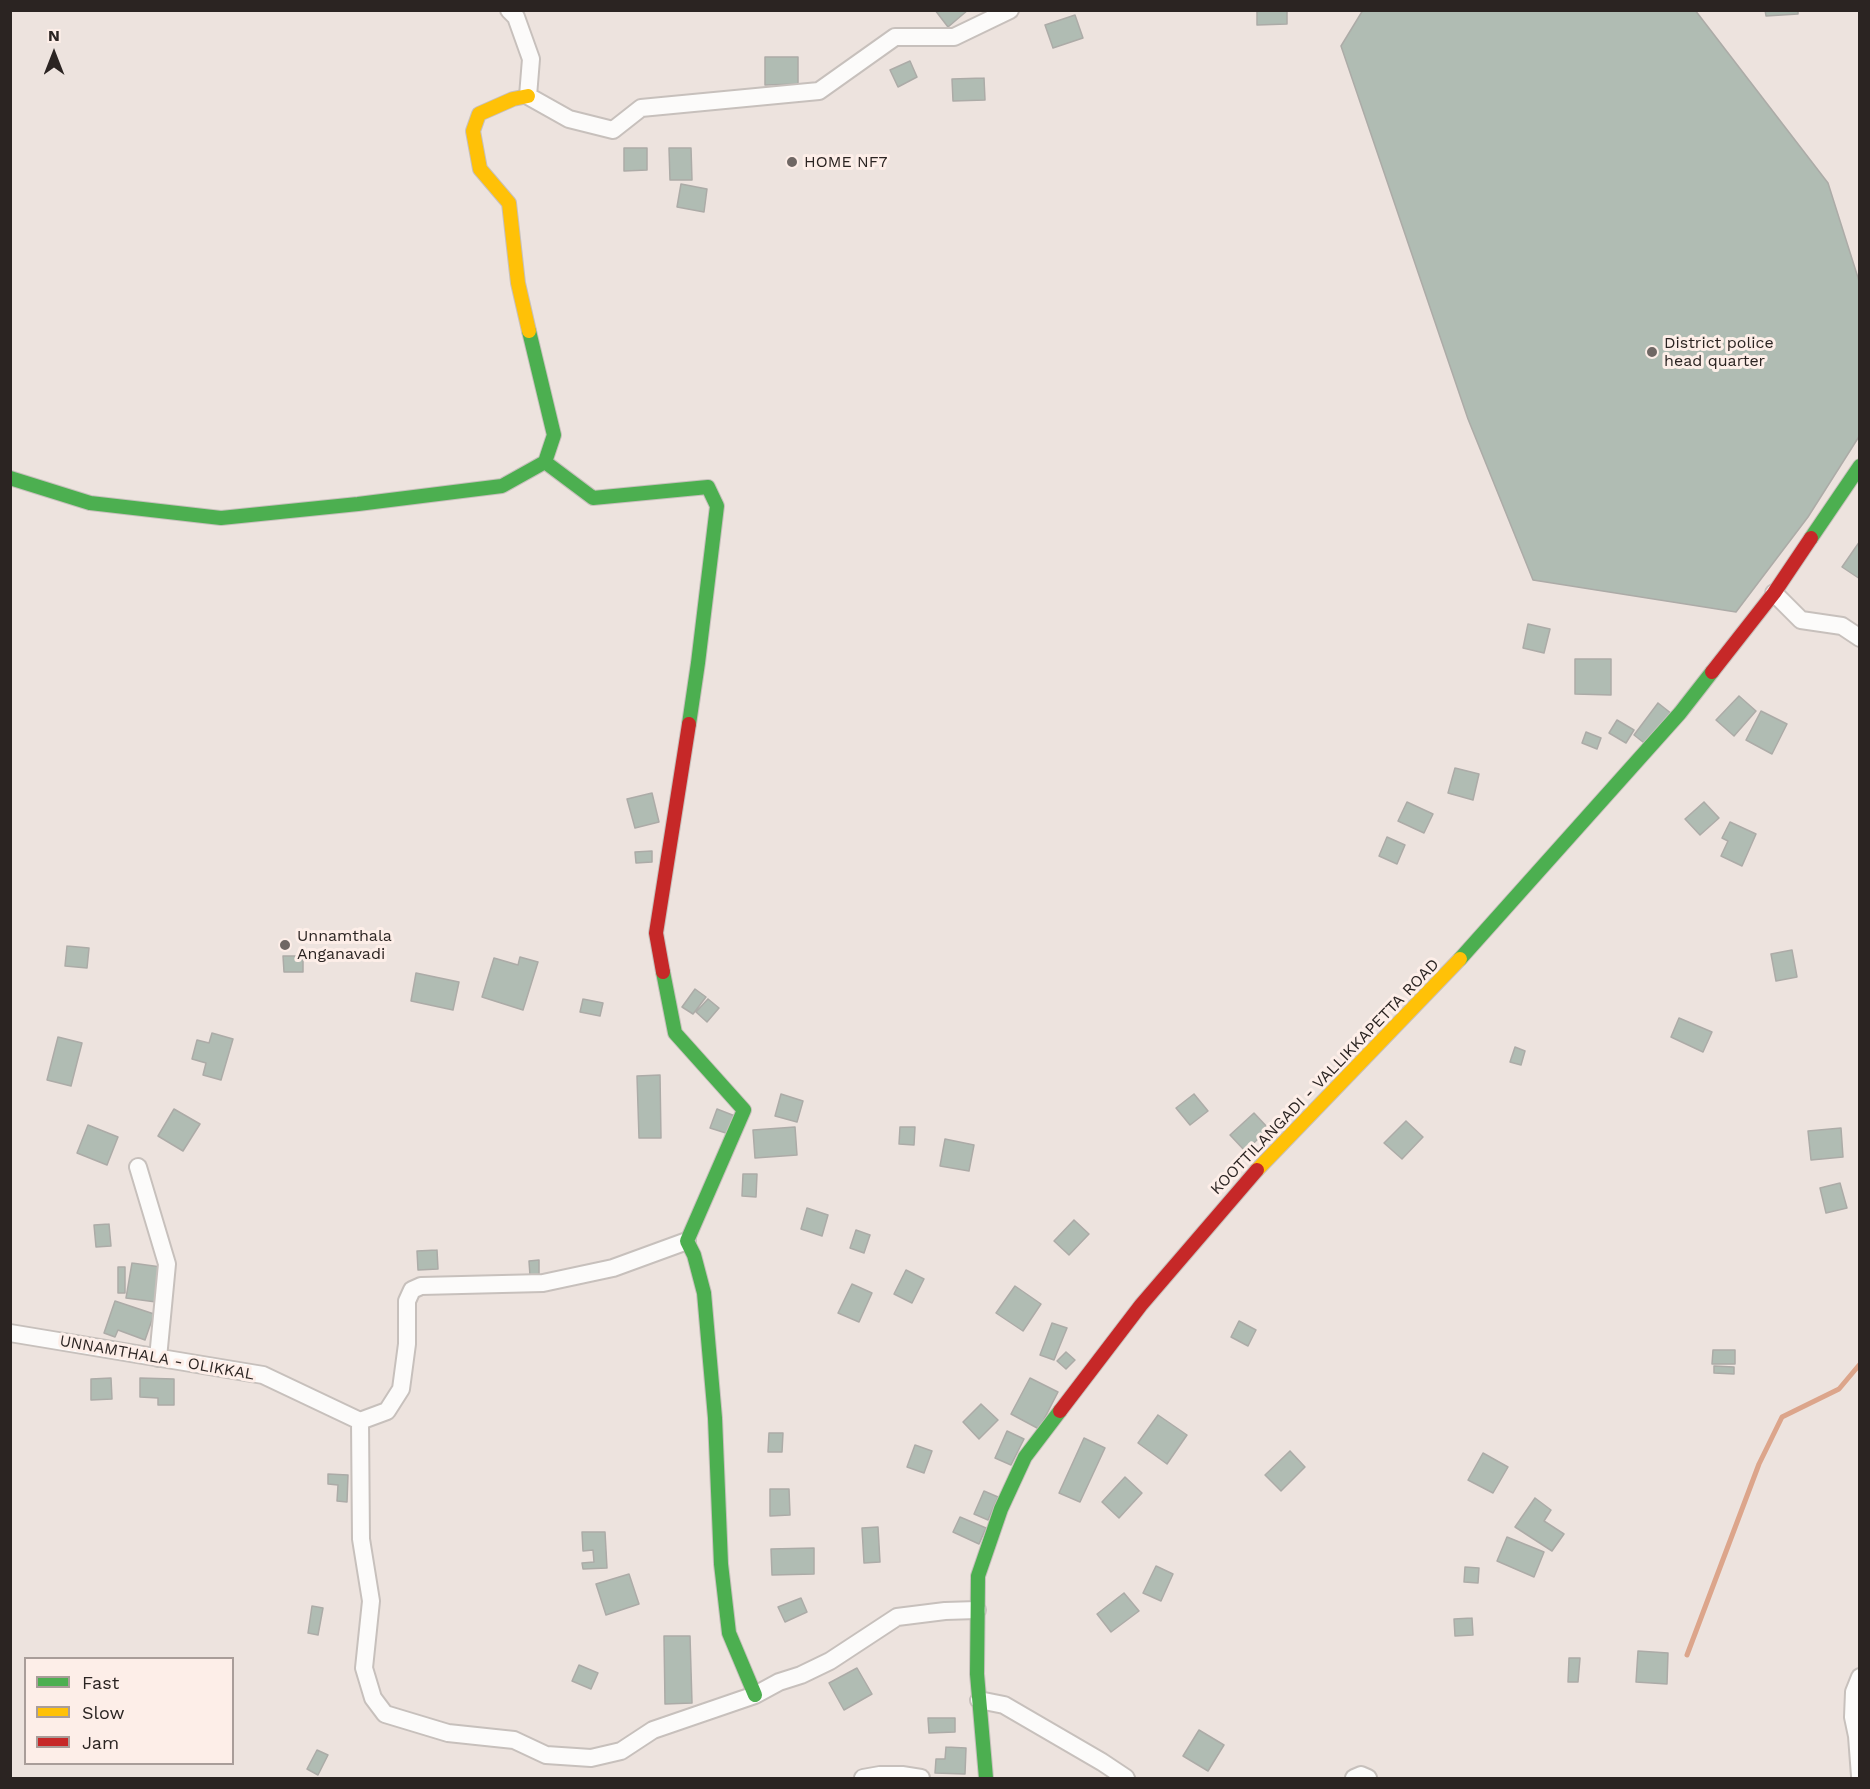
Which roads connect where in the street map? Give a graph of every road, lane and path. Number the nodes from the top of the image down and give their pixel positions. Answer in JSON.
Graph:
{"nodes":[{"id":1,"x":509,"y":10,"type":"edge"},
{"id":2,"x":1010,"y":10,"type":"edge"},
{"id":3,"x":528,"y":96,"type":"junction"},
{"id":4,"x":546,"y":462,"type":"junction"},
{"id":5,"x":1860,"y":466,"type":"edge"},
{"id":6,"x":10,"y":478,"type":"edge"},
{"id":7,"x":1774,"y":593,"type":"junction"},
{"id":8,"x":1860,"y":638,"type":"edge"},
{"id":9,"x":138,"y":1167,"type":"dead end"},
{"id":10,"x":687,"y":1241,"type":"junction"},
{"id":11,"x":10,"y":1333,"type":"edge"},
{"id":12,"x":158,"y":1358,"type":"junction"},
{"id":13,"x":360,"y":1421,"type":"junction"},
{"id":14,"x":977,"y":1610,"type":"junction"},
{"id":15,"x":1860,"y":1677,"type":"edge"},
{"id":16,"x":755,"y":1695,"type":"junction"},
{"id":17,"x":979,"y":1700,"type":"junction"},
{"id":18,"x":1860,"y":1776,"type":"edge"},
{"id":19,"x":863,"y":1779,"type":"edge"},
{"id":20,"x":921,"y":1779,"type":"edge"},
{"id":21,"x":986,"y":1779,"type":"edge"},
{"id":22,"x":1126,"y":1779,"type":"edge"},
{"id":23,"x":1354,"y":1779,"type":"edge"},
{"id":24,"x":1368,"y":1779,"type":"edge"}],
"edges":[{"from":1,"to":3,"type":"street"},
{"from":2,"to":3,"type":"street"},
{"from":3,"to":4,"type":"street"},
{"from":4,"to":6,"type":"street"},
{"from":4,"to":10,"type":"street"},
{"from":5,"to":7,"type":"street","name":"KOOTTILANGADI - VALLIKKAPETTA ROAD"},
{"from":7,"to":8,"type":"street"},
{"from":7,"to":14,"type":"street","name":"KOOTTILANGADI - VALLIKKAPETTA ROAD"},
{"from":9,"to":12,"type":"street"},
{"from":10,"to":13,"type":"street"},
{"from":10,"to":16,"type":"street"},
{"from":11,"to":12,"type":"street","name":"UNNAMTHALA - OLIKKAL"},
{"from":12,"to":13,"type":"street","name":"UNNAMTHALA - OLIKKAL"},
{"from":13,"to":16,"type":"street"},
{"from":14,"to":16,"type":"street"},
{"from":14,"to":17,"type":"street","name":"KOOTTILANGADI - VALLIKKAPETTA ROAD"},
{"from":15,"to":18,"type":"street"},
{"from":17,"to":21,"type":"street","name":"KOOTTILANGADI - VALLIKKAPETTA ROAD"},
{"from":17,"to":22,"type":"street"},
{"from":19,"to":20,"type":"street"},
{"from":23,"to":24,"type":"street"}]}
